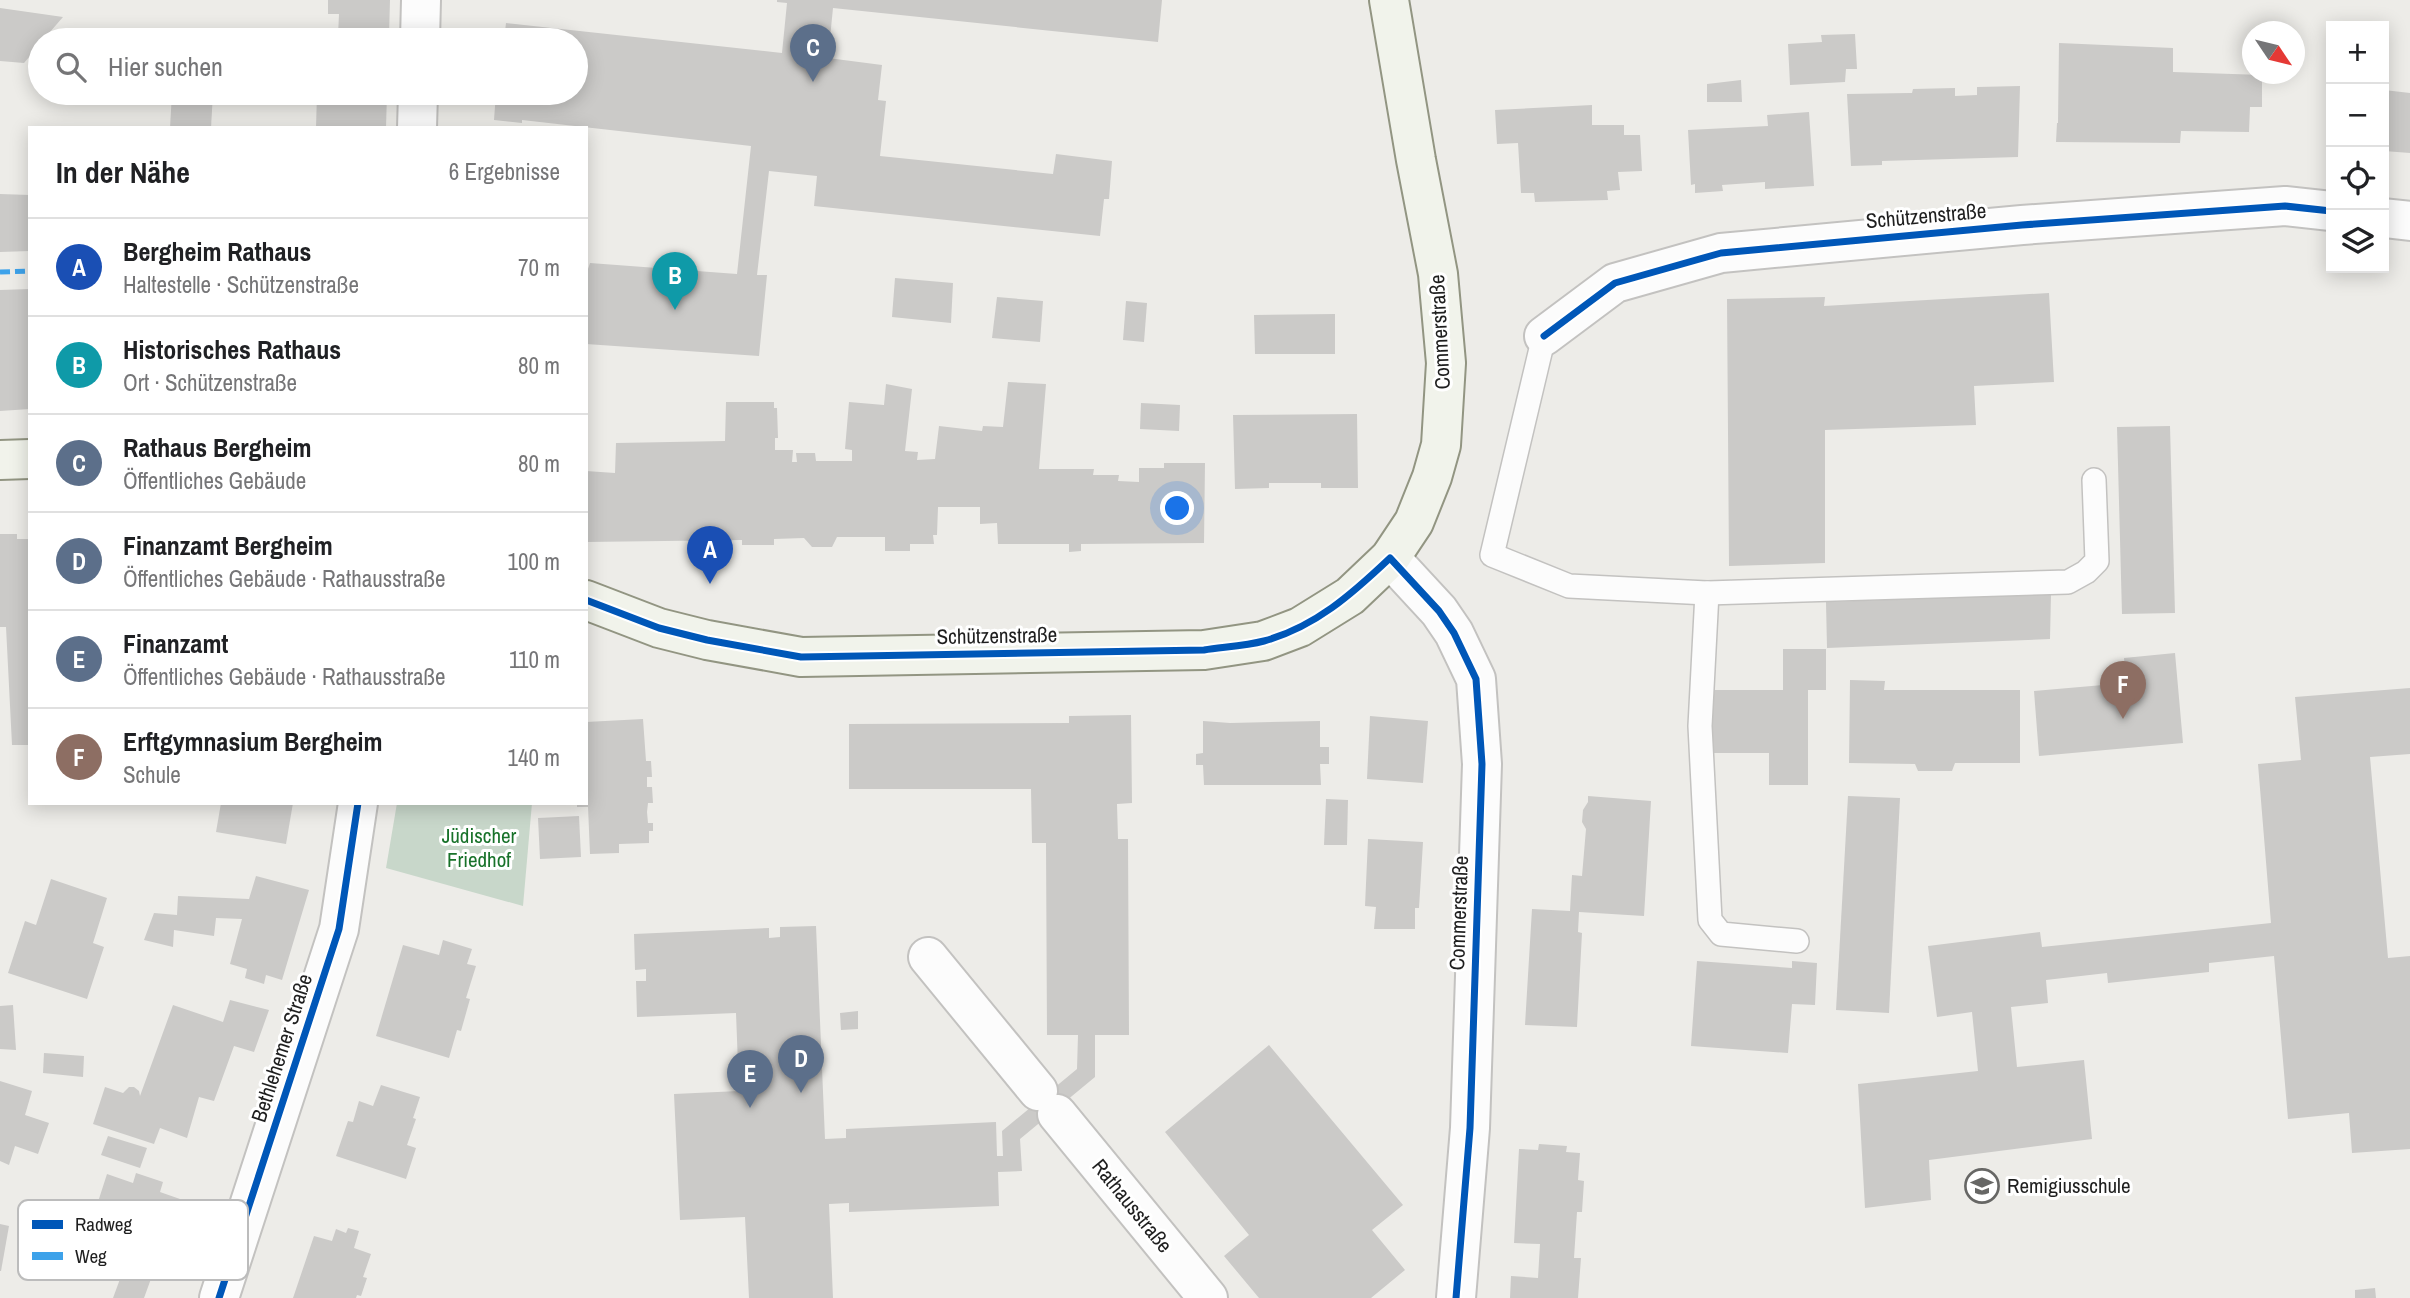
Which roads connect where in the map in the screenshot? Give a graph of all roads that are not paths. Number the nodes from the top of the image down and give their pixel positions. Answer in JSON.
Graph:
{"nodes":[{"id":1,"x":421,"y":0,"type":"edge"},
{"id":2,"x":1389,"y":0,"type":"edge"},
{"id":3,"x":420,"y":28,"type":"edge"},
{"id":4,"x":418,"y":105,"type":"edge"},
{"id":5,"x":417,"y":126,"type":"edge"},
{"id":6,"x":2326,"y":210,"type":"edge"},
{"id":7,"x":2389,"y":219,"type":"edge"},
{"id":8,"x":2410,"y":221,"type":"edge"},
{"id":9,"x":1544,"y":336,"type":"joint"},
{"id":10,"x":28,"y":459,"type":"edge"},
{"id":11,"x":0,"y":460,"type":"edge"},
{"id":12,"x":2094,"y":480,"type":"dead end"},
{"id":13,"x":1390,"y":558,"type":"junction"},
{"id":14,"x":1707,"y":593,"type":"junction"},
{"id":15,"x":588,"y":601,"type":"edge"},
{"id":16,"x":358,"y":805,"type":"edge"},
{"id":17,"x":1797,"y":941,"type":"dead end"},
{"id":18,"x":928,"y":957,"type":"dead end"},
{"id":19,"x":248,"y":1209,"type":"edge"},
{"id":20,"x":225,"y":1280,"type":"edge"},
{"id":21,"x":219,"y":1298,"type":"edge"},
{"id":22,"x":1208,"y":1298,"type":"edge"},
{"id":23,"x":1456,"y":1298,"type":"edge"}],
"edges":[{"from":1,"to":3,"type":"street"},
{"from":2,"to":13,"type":"main road","name":"Commerstraße"},
{"from":4,"to":5,"type":"street"},
{"from":6,"to":9,"type":"street","name":"Schützenstraße"},
{"from":7,"to":8,"type":"street"},
{"from":9,"to":14,"type":"lane","name":"Schützenstraße"},
{"from":10,"to":11,"type":"main road"},
{"from":12,"to":14,"type":"lane"},
{"from":13,"to":15,"type":"main road","name":"Schützenstraße"},
{"from":13,"to":23,"type":"street","name":"Commerstraße"},
{"from":14,"to":17,"type":"lane"},
{"from":16,"to":19,"type":"street","name":"Bethlehemer Straße"},
{"from":18,"to":22,"type":"street","name":"Rathausstraße"},
{"from":20,"to":21,"type":"street","name":"Bethlehemer Straße"}]}
